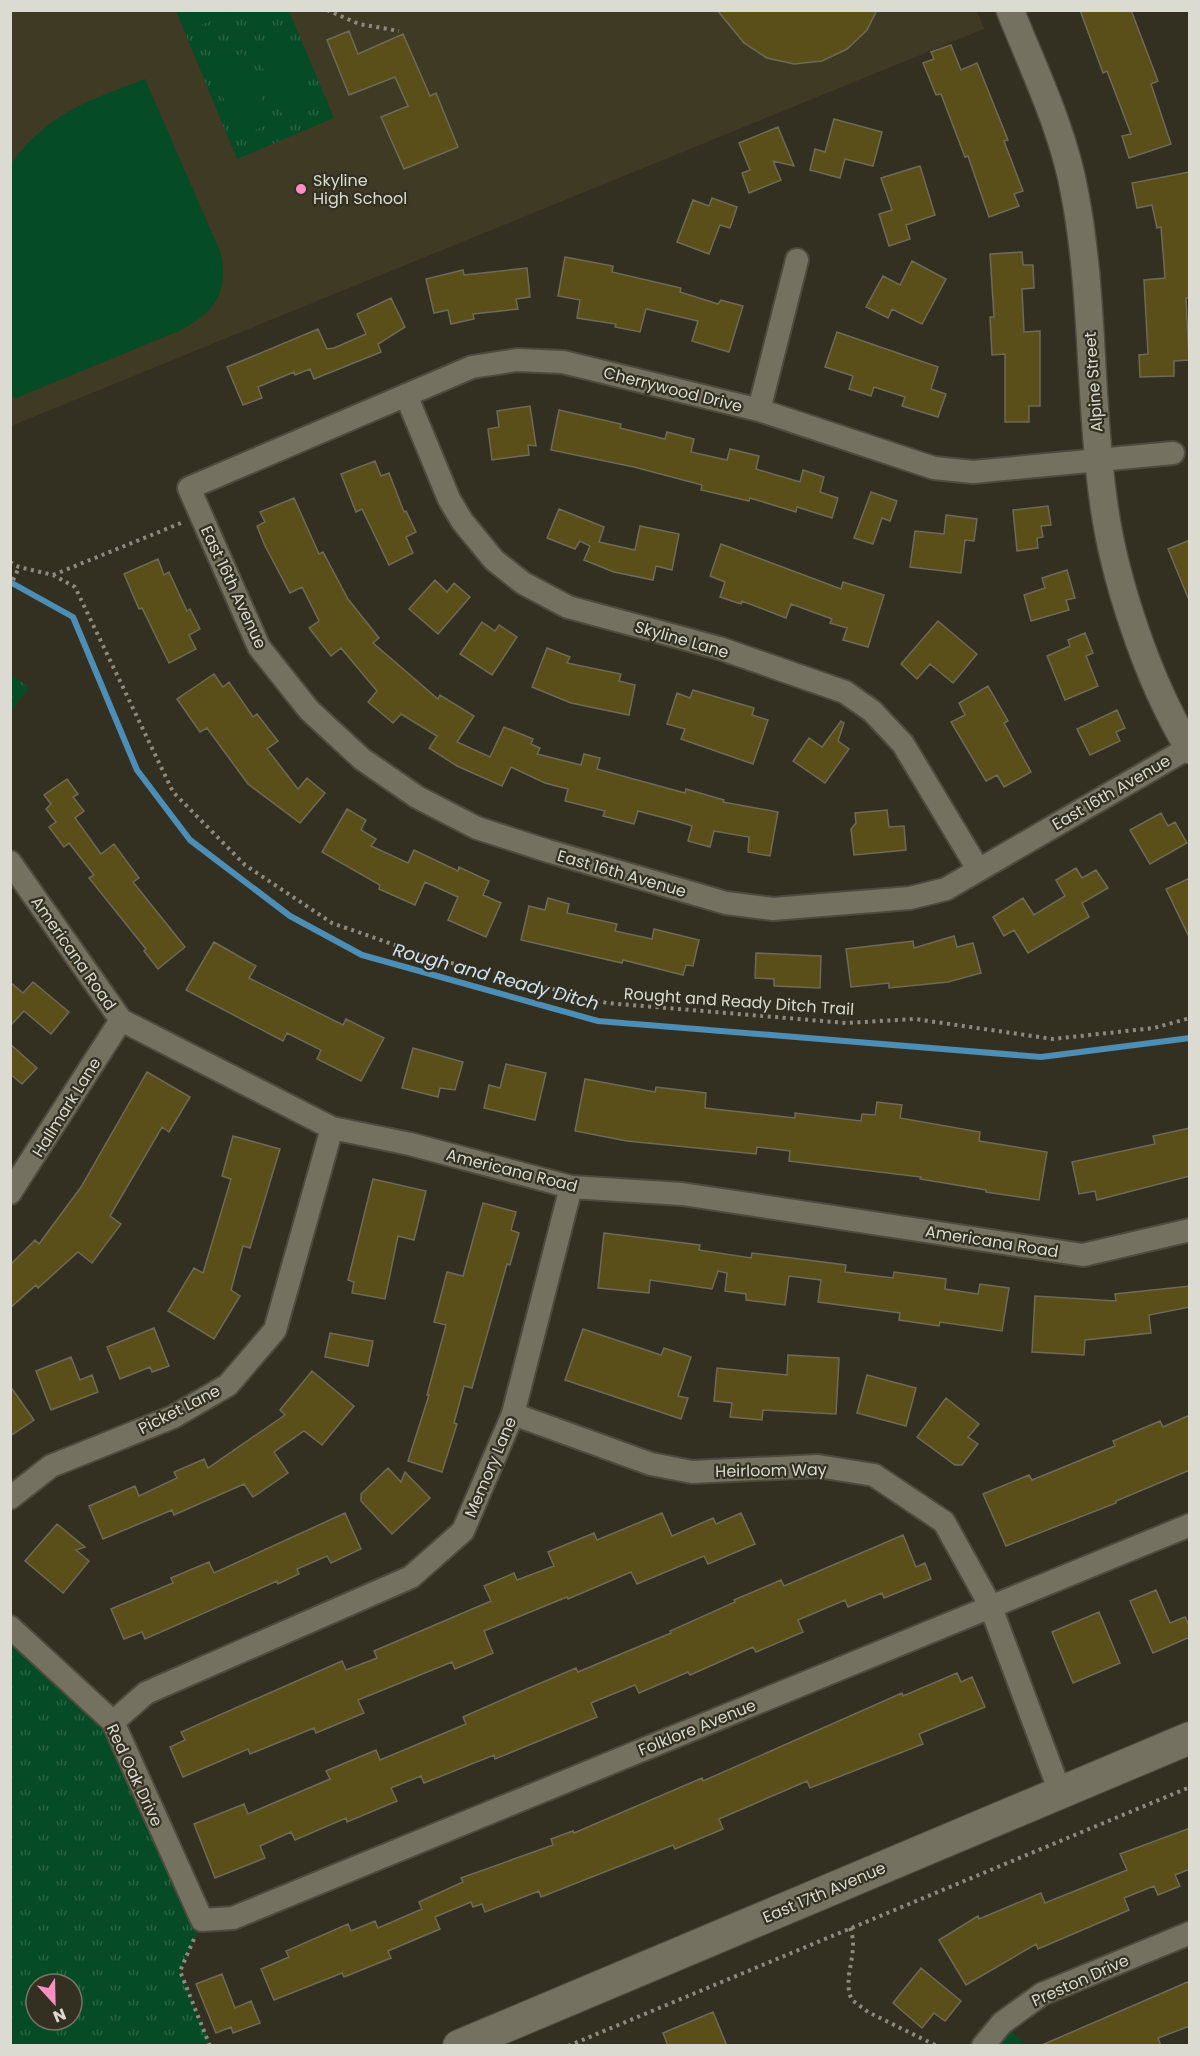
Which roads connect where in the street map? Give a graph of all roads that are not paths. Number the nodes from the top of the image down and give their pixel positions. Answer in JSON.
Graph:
{"nodes":[{"id":1,"x":1010,"y":10,"type":"edge"},
{"id":2,"x":797,"y":260,"type":"dead end"},
{"id":3,"x":406,"y":395,"type":"junction"},
{"id":4,"x":759,"y":410,"type":"junction"},
{"id":5,"x":1173,"y":453,"type":"dead end"},
{"id":6,"x":1099,"y":460,"type":"junction"},
{"id":7,"x":189,"y":488,"type":"joint"},
{"id":8,"x":1189,"y":748,"type":"edge"},
{"id":9,"x":10,"y":862,"type":"edge"},
{"id":10,"x":978,"y":869,"type":"junction"},
{"id":11,"x":121,"y":1020,"type":"junction"},
{"id":12,"x":332,"y":1128,"type":"junction"},
{"id":13,"x":571,"y":1186,"type":"junction"},
{"id":14,"x":10,"y":1193,"type":"edge"},
{"id":15,"x":1190,"y":1230,"type":"edge"},
{"id":16,"x":513,"y":1414,"type":"junction"},
{"id":17,"x":10,"y":1498,"type":"edge"},
{"id":18,"x":1190,"y":1525,"type":"edge"},
{"id":19,"x":990,"y":1605,"type":"junction"},
{"id":20,"x":10,"y":1628,"type":"edge"},
{"id":21,"x":113,"y":1722,"type":"junction"},
{"id":22,"x":1190,"y":1738,"type":"edge"},
{"id":23,"x":1060,"y":1792,"type":"junction"},
{"id":24,"x":199,"y":1928,"type":"joint"},
{"id":25,"x":1190,"y":1933,"type":"edge"},
{"id":26,"x":459,"y":2046,"type":"edge"},
{"id":27,"x":983,"y":2046,"type":"edge"}],
"edges":[{"from":1,"to":6,"type":"street","name":"Alpine Street"},
{"from":2,"to":4,"type":"street"},
{"from":3,"to":4,"type":"street","name":"Cherrywood Drive"},
{"from":3,"to":7,"type":"street","name":"Cherrywood Drive"},
{"from":3,"to":10,"type":"street","name":"Skyline Lane"},
{"from":4,"to":6,"type":"street","name":"Cherrywood Drive"},
{"from":5,"to":6,"type":"street","name":"Cherrywood Drive"},
{"from":6,"to":8,"type":"street","name":"Alpine Street"},
{"from":7,"to":10,"type":"street","name":"East 16th Avenue"},
{"from":8,"to":10,"type":"street","name":"East 16th Avenue"},
{"from":9,"to":11,"type":"street","name":"Americana Road"},
{"from":11,"to":12,"type":"street","name":"Americana Road"},
{"from":11,"to":14,"type":"street","name":"Hallmark Lane"},
{"from":12,"to":13,"type":"street","name":"Americana Road"},
{"from":12,"to":17,"type":"street","name":"Picket Lane"},
{"from":13,"to":15,"type":"street","name":"Americana Road"},
{"from":13,"to":16,"type":"street","name":"Memory Lane"},
{"from":16,"to":19,"type":"street","name":"Heirloom Way"},
{"from":16,"to":21,"type":"street","name":"Memory Lane"},
{"from":18,"to":19,"type":"street","name":"Folklore Avenue"},
{"from":19,"to":23,"type":"street","name":"Heirloom Way"},
{"from":19,"to":24,"type":"street","name":"Folklore Avenue"},
{"from":20,"to":21,"type":"street","name":"Red Oak Drive"},
{"from":21,"to":24,"type":"street","name":"Red Oak Drive"},
{"from":22,"to":23,"type":"main road","name":"East 17th Avenue"},
{"from":23,"to":26,"type":"main road","name":"East 17th Avenue"},
{"from":25,"to":27,"type":"street","name":"Preston Drive"}]}
